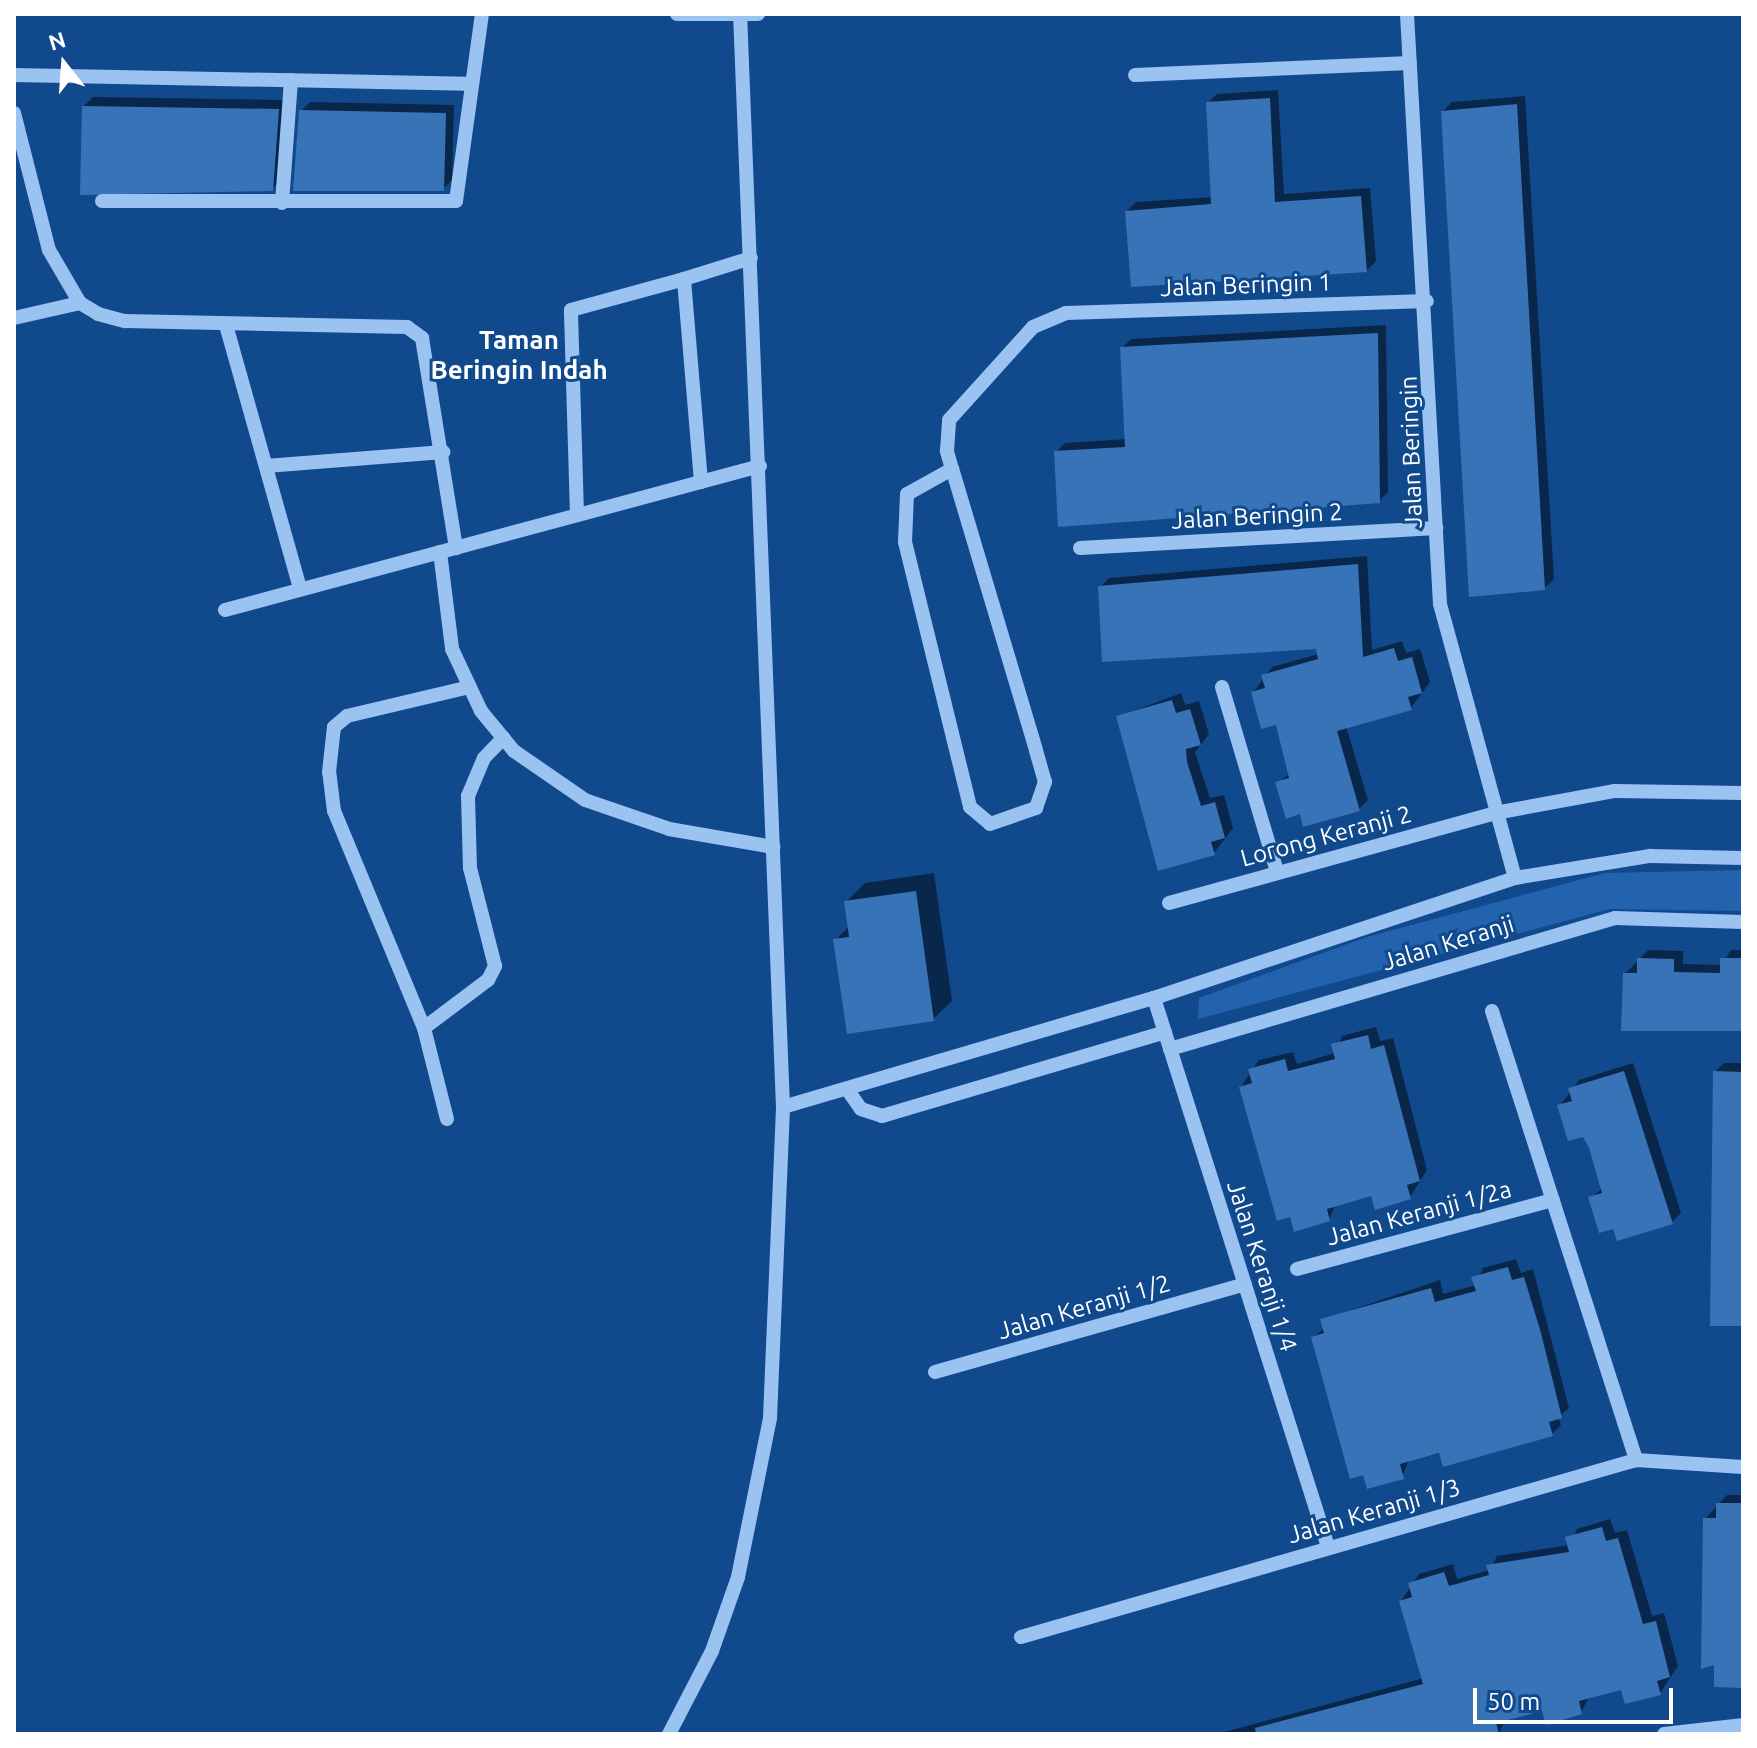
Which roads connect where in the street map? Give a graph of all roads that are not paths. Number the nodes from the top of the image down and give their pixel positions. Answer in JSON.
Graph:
{"nodes":[{"id":1,"x":482,"y":14,"type":"edge"},
{"id":2,"x":677,"y":14,"type":"edge"},
{"id":3,"x":740,"y":14,"type":"edge"},
{"id":4,"x":758,"y":14,"type":"edge"},
{"id":5,"x":1407,"y":14,"type":"edge"},
{"id":6,"x":1410,"y":63,"type":"junction"},
{"id":7,"x":14,"y":75,"type":"edge"},
{"id":8,"x":1135,"y":75,"type":"dead end"},
{"id":9,"x":291,"y":80,"type":"junction"},
{"id":10,"x":467,"y":84,"type":"junction"},
{"id":11,"x":14,"y":113,"type":"edge"},
{"id":12,"x":102,"y":201,"type":"dead end"},
{"id":13,"x":282,"y":203,"type":"junction"},
{"id":14,"x":751,"y":258,"type":"junction"},
{"id":15,"x":684,"y":279,"type":"junction"},
{"id":16,"x":1427,"y":301,"type":"junction"},
{"id":17,"x":80,"y":303,"type":"junction"},
{"id":18,"x":14,"y":318,"type":"edge"},
{"id":19,"x":226,"y":325,"type":"junction"},
{"id":20,"x":443,"y":452,"type":"junction"},
{"id":21,"x":266,"y":466,"type":"junction"},
{"id":22,"x":760,"y":466,"type":"junction"},
{"id":23,"x":952,"y":469,"type":"junction"},
{"id":24,"x":701,"y":482,"type":"junction"},
{"id":25,"x":577,"y":515,"type":"junction"},
{"id":26,"x":1436,"y":528,"type":"junction"},
{"id":27,"x":456,"y":548,"type":"junction"},
{"id":28,"x":1080,"y":548,"type":"dead end"},
{"id":29,"x":440,"y":552,"type":"junction"},
{"id":30,"x":300,"y":589,"type":"junction"},
{"id":31,"x":225,"y":610,"type":"dead end"},
{"id":32,"x":470,"y":687,"type":"junction"},
{"id":33,"x":1222,"y":687,"type":"dead end"},
{"id":34,"x":503,"y":738,"type":"junction"},
{"id":35,"x":1743,"y":793,"type":"edge"},
{"id":36,"x":1495,"y":813,"type":"junction"},
{"id":37,"x":773,"y":847,"type":"junction"},
{"id":38,"x":1743,"y":858,"type":"edge"},
{"id":39,"x":1277,"y":872,"type":"junction"},
{"id":40,"x":1515,"y":878,"type":"junction"},
{"id":41,"x":1169,"y":903,"type":"dead end"},
{"id":42,"x":1743,"y":922,"type":"edge"},
{"id":43,"x":1154,"y":998,"type":"junction"},
{"id":44,"x":1492,"y":1011,"type":"dead end"},
{"id":45,"x":424,"y":1028,"type":"junction"},
{"id":46,"x":1165,"y":1032,"type":"junction"},
{"id":47,"x":1170,"y":1049,"type":"junction"},
{"id":48,"x":847,"y":1089,"type":"junction"},
{"id":49,"x":783,"y":1107,"type":"junction"},
{"id":50,"x":447,"y":1119,"type":"dead end"},
{"id":51,"x":1553,"y":1200,"type":"junction"},
{"id":52,"x":1297,"y":1269,"type":"dead end"},
{"id":53,"x":1245,"y":1284,"type":"junction"},
{"id":54,"x":935,"y":1372,"type":"dead end"},
{"id":55,"x":1636,"y":1460,"type":"junction"},
{"id":56,"x":1743,"y":1467,"type":"edge"},
{"id":57,"x":1328,"y":1547,"type":"junction"},
{"id":58,"x":1021,"y":1637,"type":"dead end"},
{"id":59,"x":1743,"y":1725,"type":"edge"},
{"id":60,"x":1701,"y":1730,"type":"edge"},
{"id":61,"x":669,"y":1734,"type":"edge"},
{"id":62,"x":1664,"y":1734,"type":"edge"}],
"edges":[{"from":1,"to":10,"type":"street"},
{"from":2,"to":3,"type":"street"},
{"from":3,"to":4,"type":"street"},
{"from":3,"to":14,"type":"street"},
{"from":5,"to":6,"type":"street","name":"Jalan Beringin"},
{"from":6,"to":8,"type":"street"},
{"from":6,"to":16,"type":"street","name":"Jalan Beringin"},
{"from":7,"to":9,"type":"street"},
{"from":9,"to":10,"type":"street"},
{"from":9,"to":13,"type":"street"},
{"from":10,"to":13,"type":"street"},
{"from":11,"to":17,"type":"street"},
{"from":12,"to":13,"type":"street"},
{"from":14,"to":15,"type":"street"},
{"from":14,"to":22,"type":"street"},
{"from":15,"to":24,"type":"street"},
{"from":15,"to":25,"type":"street"},
{"from":16,"to":23,"type":"street","name":"Jalan Beringin 1"},
{"from":16,"to":26,"type":"street","name":"Jalan Beringin"},
{"from":17,"to":18,"type":"street"},
{"from":17,"to":19,"type":"street"},
{"from":19,"to":20,"type":"street"},
{"from":19,"to":21,"type":"street"},
{"from":20,"to":21,"type":"street"},
{"from":20,"to":27,"type":"street"},
{"from":21,"to":30,"type":"street"},
{"from":22,"to":24,"type":"street"},
{"from":22,"to":37,"type":"street"},
{"from":23,"to":23,"type":"street"},
{"from":24,"to":25,"type":"street"},
{"from":25,"to":27,"type":"street"},
{"from":26,"to":28,"type":"street","name":"Jalan Beringin 2"},
{"from":26,"to":36,"type":"street","name":"Jalan Beringin"},
{"from":27,"to":29,"type":"street"},
{"from":29,"to":30,"type":"street"},
{"from":29,"to":32,"type":"street"},
{"from":30,"to":31,"type":"street"},
{"from":32,"to":34,"type":"street"},
{"from":32,"to":45,"type":"street"},
{"from":33,"to":39,"type":"street"},
{"from":34,"to":37,"type":"street"},
{"from":34,"to":45,"type":"street"},
{"from":35,"to":36,"type":"street","name":"Lorong Keranji 2"},
{"from":36,"to":39,"type":"street","name":"Lorong Keranji 2"},
{"from":36,"to":40,"type":"street","name":"Jalan Beringin"},
{"from":37,"to":49,"type":"street"},
{"from":38,"to":40,"type":"street"},
{"from":39,"to":41,"type":"street","name":"Lorong Keranji 2"},
{"from":40,"to":43,"type":"street"},
{"from":42,"to":47,"type":"street","name":"Jalan Keranji"},
{"from":43,"to":46,"type":"street","name":"Jalan Keranji 1/4"},
{"from":43,"to":48,"type":"street"},
{"from":44,"to":51,"type":"street"},
{"from":45,"to":50,"type":"street"},
{"from":46,"to":47,"type":"street","name":"Jalan Keranji 1/4"},
{"from":46,"to":48,"type":"street"},
{"from":47,"to":53,"type":"street","name":"Jalan Keranji 1/4"},
{"from":48,"to":49,"type":"street"},
{"from":49,"to":61,"type":"street"},
{"from":51,"to":52,"type":"street","name":"Jalan Keranji 1/2a"},
{"from":51,"to":55,"type":"street"},
{"from":53,"to":54,"type":"street","name":"Jalan Keranji 1/2"},
{"from":53,"to":57,"type":"street","name":"Jalan Keranji 1/4"},
{"from":55,"to":56,"type":"street","name":"Jalan Keranji 1/3"},
{"from":55,"to":57,"type":"street","name":"Jalan Keranji 1/3"},
{"from":57,"to":58,"type":"street","name":"Jalan Keranji 1/3"},
{"from":59,"to":60,"type":"street"},
{"from":60,"to":62,"type":"street"}]}
